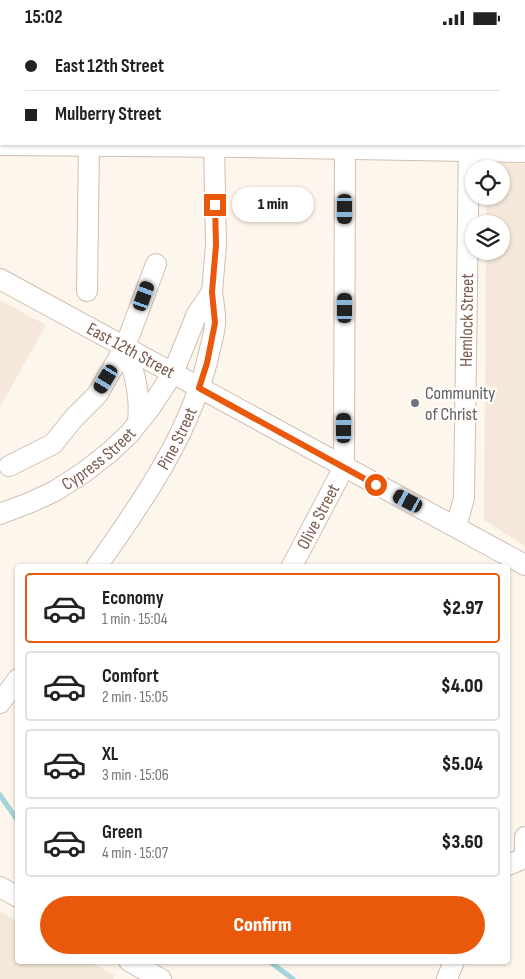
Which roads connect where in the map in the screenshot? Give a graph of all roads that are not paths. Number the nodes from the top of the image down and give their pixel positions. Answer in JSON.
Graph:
{"nodes":[{"id":1,"x":0,"y":145,"type":"edge"},
{"id":2,"x":89,"y":145,"type":"edge"},
{"id":3,"x":214,"y":145,"type":"edge"},
{"id":4,"x":345,"y":146,"type":"edge"},
{"id":5,"x":469,"y":147,"type":"edge"},
{"id":6,"x":525,"y":153,"type":"edge"},
{"id":7,"x":156,"y":264,"type":"dead end"},
{"id":8,"x":0,"y":279,"type":"edge"},
{"id":9,"x":87,"y":291,"type":"dead end"},
{"id":10,"x":212,"y":292,"type":"junction"},
{"id":11,"x":125,"y":347,"type":"junction"},
{"id":12,"x":173,"y":373,"type":"junction"},
{"id":13,"x":199,"y":388,"type":"junction"},
{"id":14,"x":138,"y":423,"type":"junction"},
{"id":15,"x":9,"y":467,"type":"dead end"},
{"id":16,"x":344,"y":467,"type":"junction"},
{"id":17,"x":0,"y":514,"type":"edge"},
{"id":18,"x":456,"y":527,"type":"junction"},
{"id":19,"x":98,"y":564,"type":"edge"},
{"id":20,"x":293,"y":564,"type":"edge"},
{"id":21,"x":525,"y":565,"type":"edge"},
{"id":22,"x":15,"y":683,"type":"edge"},
{"id":23,"x":0,"y":703,"type":"edge"},
{"id":24,"x":525,"y":837,"type":"edge"},
{"id":25,"x":525,"y":858,"type":"edge"},
{"id":26,"x":510,"y":864,"type":"edge"},
{"id":27,"x":0,"y":887,"type":"edge"},
{"id":28,"x":15,"y":895,"type":"edge"},
{"id":29,"x":453,"y":964,"type":"edge"},
{"id":30,"x":129,"y":967,"type":"edge"},
{"id":31,"x":161,"y":979,"type":"edge"},
{"id":32,"x":448,"y":979,"type":"edge"}],
"edges":[{"from":1,"to":2,"type":"street"},
{"from":2,"to":3,"type":"street"},
{"from":2,"to":9,"type":"street"},
{"from":3,"to":4,"type":"street"},
{"from":3,"to":10,"type":"street","name":"Pine Street"},
{"from":4,"to":5,"type":"street"},
{"from":4,"to":16,"type":"street"},
{"from":5,"to":6,"type":"street"},
{"from":5,"to":18,"type":"street","name":"Hemlock Street"},
{"from":7,"to":11,"type":"street"},
{"from":8,"to":11,"type":"street","name":"East 12th Street"},
{"from":10,"to":12,"type":"street","name":"Cypress Street"},
{"from":10,"to":13,"type":"street","name":"Pine Street"},
{"from":11,"to":12,"type":"street","name":"East 12th Street"},
{"from":11,"to":14,"type":"street"},
{"from":11,"to":15,"type":"street"},
{"from":12,"to":13,"type":"street","name":"East 12th Street"},
{"from":12,"to":14,"type":"street","name":"Cypress Street"},
{"from":13,"to":16,"type":"street","name":"East 12th Street"},
{"from":13,"to":19,"type":"street","name":"Pine Street"},
{"from":14,"to":17,"type":"street","name":"Cypress Street"},
{"from":16,"to":18,"type":"street","name":"East 12th Street"},
{"from":16,"to":20,"type":"street","name":"Olive Street"},
{"from":18,"to":21,"type":"street","name":"East 12th Street"},
{"from":22,"to":23,"type":"street"},
{"from":24,"to":25,"type":"street"},
{"from":25,"to":26,"type":"street"},
{"from":27,"to":28,"type":"street"},
{"from":29,"to":32,"type":"street"},
{"from":30,"to":31,"type":"street"}]}
